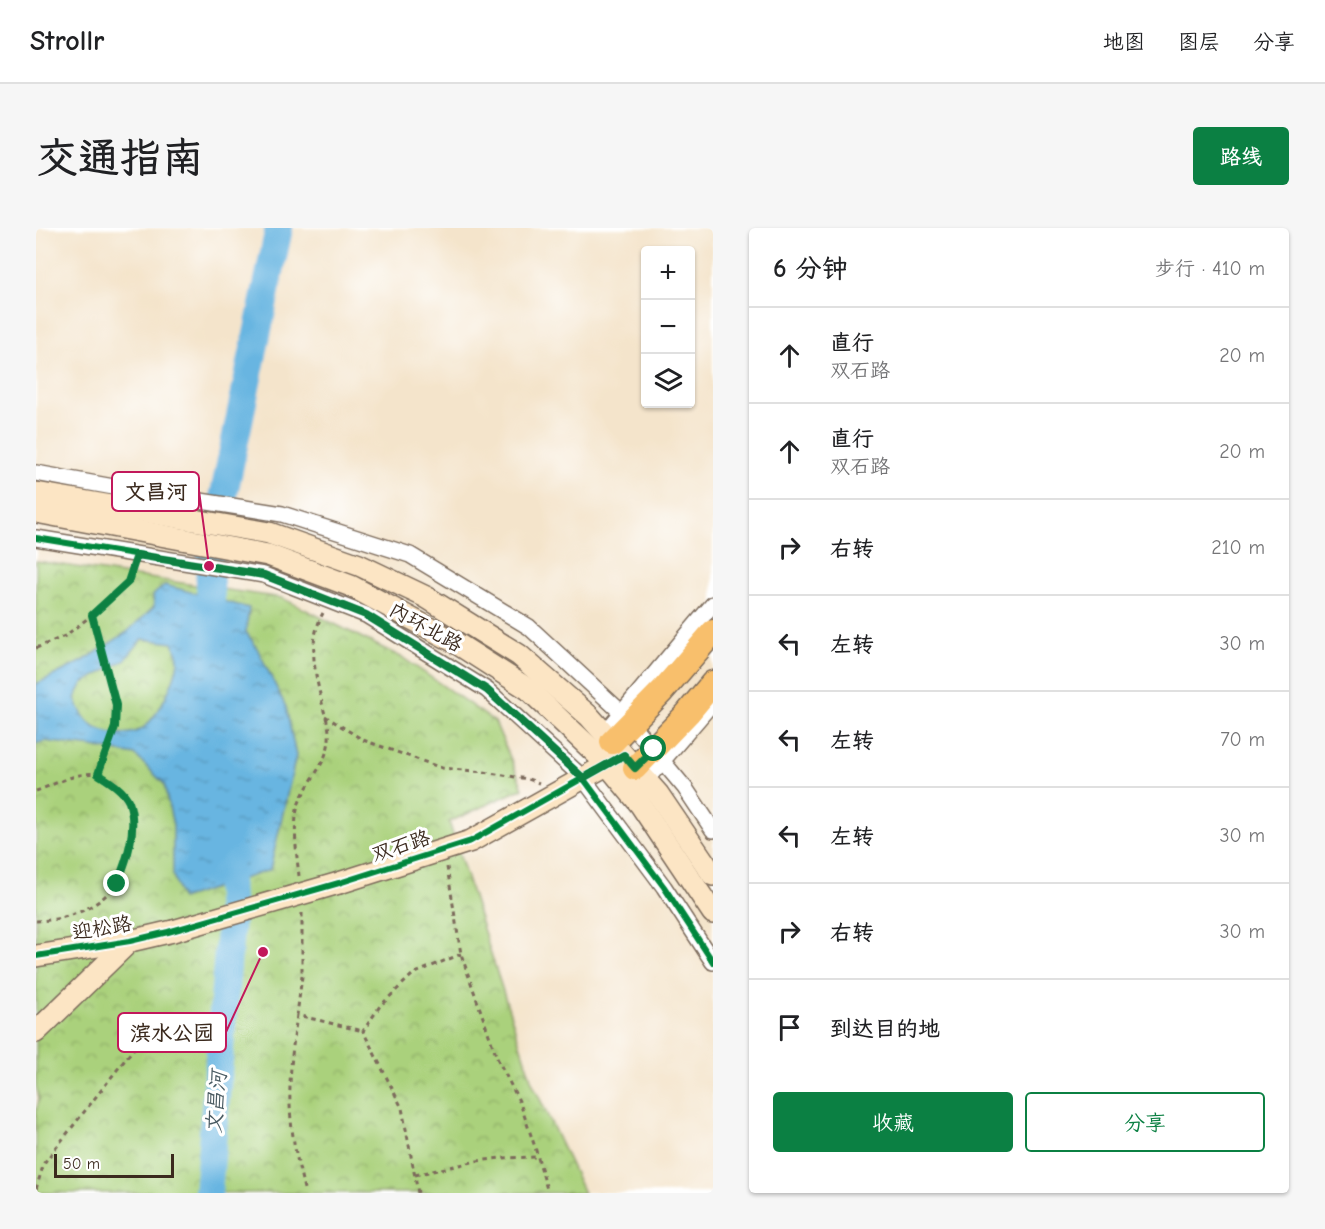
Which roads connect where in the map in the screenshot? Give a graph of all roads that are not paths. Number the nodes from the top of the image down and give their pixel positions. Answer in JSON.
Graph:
{"nodes":[{"id":1,"x":36,"y":473,"type":"edge"},
{"id":2,"x":36,"y":492,"type":"edge"},
{"id":3,"x":36,"y":512,"type":"edge"},
{"id":4,"x":158,"y":514,"type":"junction"},
{"id":5,"x":36,"y":538,"type":"edge"},
{"id":6,"x":266,"y":565,"type":"junction"},
{"id":7,"x":713,"y":604,"type":"edge"},
{"id":8,"x":713,"y":632,"type":"edge"},
{"id":9,"x":713,"y":683,"type":"edge"},
{"id":10,"x":713,"y":702,"type":"edge"},
{"id":11,"x":626,"y":718,"type":"junction"},
{"id":12,"x":658,"y":754,"type":"junction"},
{"id":13,"x":621,"y":757,"type":"junction"},
{"id":14,"x":583,"y":778,"type":"junction"},
{"id":15,"x":713,"y":830,"type":"edge"},
{"id":16,"x":713,"y":875,"type":"edge"},
{"id":17,"x":713,"y":913,"type":"edge"},
{"id":18,"x":173,"y":931,"type":"joint"},
{"id":19,"x":130,"y":941,"type":"junction"},
{"id":20,"x":36,"y":956,"type":"edge"},
{"id":21,"x":713,"y":962,"type":"edge"},
{"id":22,"x":36,"y":1032,"type":"edge"}],
"edges":[{"from":1,"to":4,"type":"street"},
{"from":2,"to":4,"type":"main road","name":"内环北路"},
{"from":3,"to":4,"type":"main road","name":"内环北路"},
{"from":4,"to":6,"type":"main road","name":"内环北路"},
{"from":4,"to":11,"type":"street"},
{"from":4,"to":13,"type":"main road","name":"内环北路"},
{"from":5,"to":6,"type":"street"},
{"from":6,"to":13,"type":"main road","name":"内环北路"},
{"from":6,"to":14,"type":"street"},
{"from":7,"to":11,"type":"street"},
{"from":8,"to":11,"type":"main road","name":"双石路"},
{"from":9,"to":12,"type":"main road","name":"双石路"},
{"from":10,"to":12,"type":"street"},
{"from":11,"to":12,"type":"street"},
{"from":11,"to":13,"type":"main road","name":"双石路"},
{"from":12,"to":13,"type":"main road","name":"双石路"},
{"from":12,"to":15,"type":"street"},
{"from":13,"to":14,"type":"main road","name":"双石路"},
{"from":13,"to":16,"type":"main road","name":"内环北路"},
{"from":13,"to":17,"type":"main road","name":"内环北路"},
{"from":14,"to":18,"type":"main road","name":"双石路","bridge":true},
{"from":14,"to":21,"type":"street"},
{"from":18,"to":19,"type":"main road","name":"迎松路"},
{"from":19,"to":20,"type":"main road","name":"迎松路"},
{"from":19,"to":22,"type":"main road"}]}
